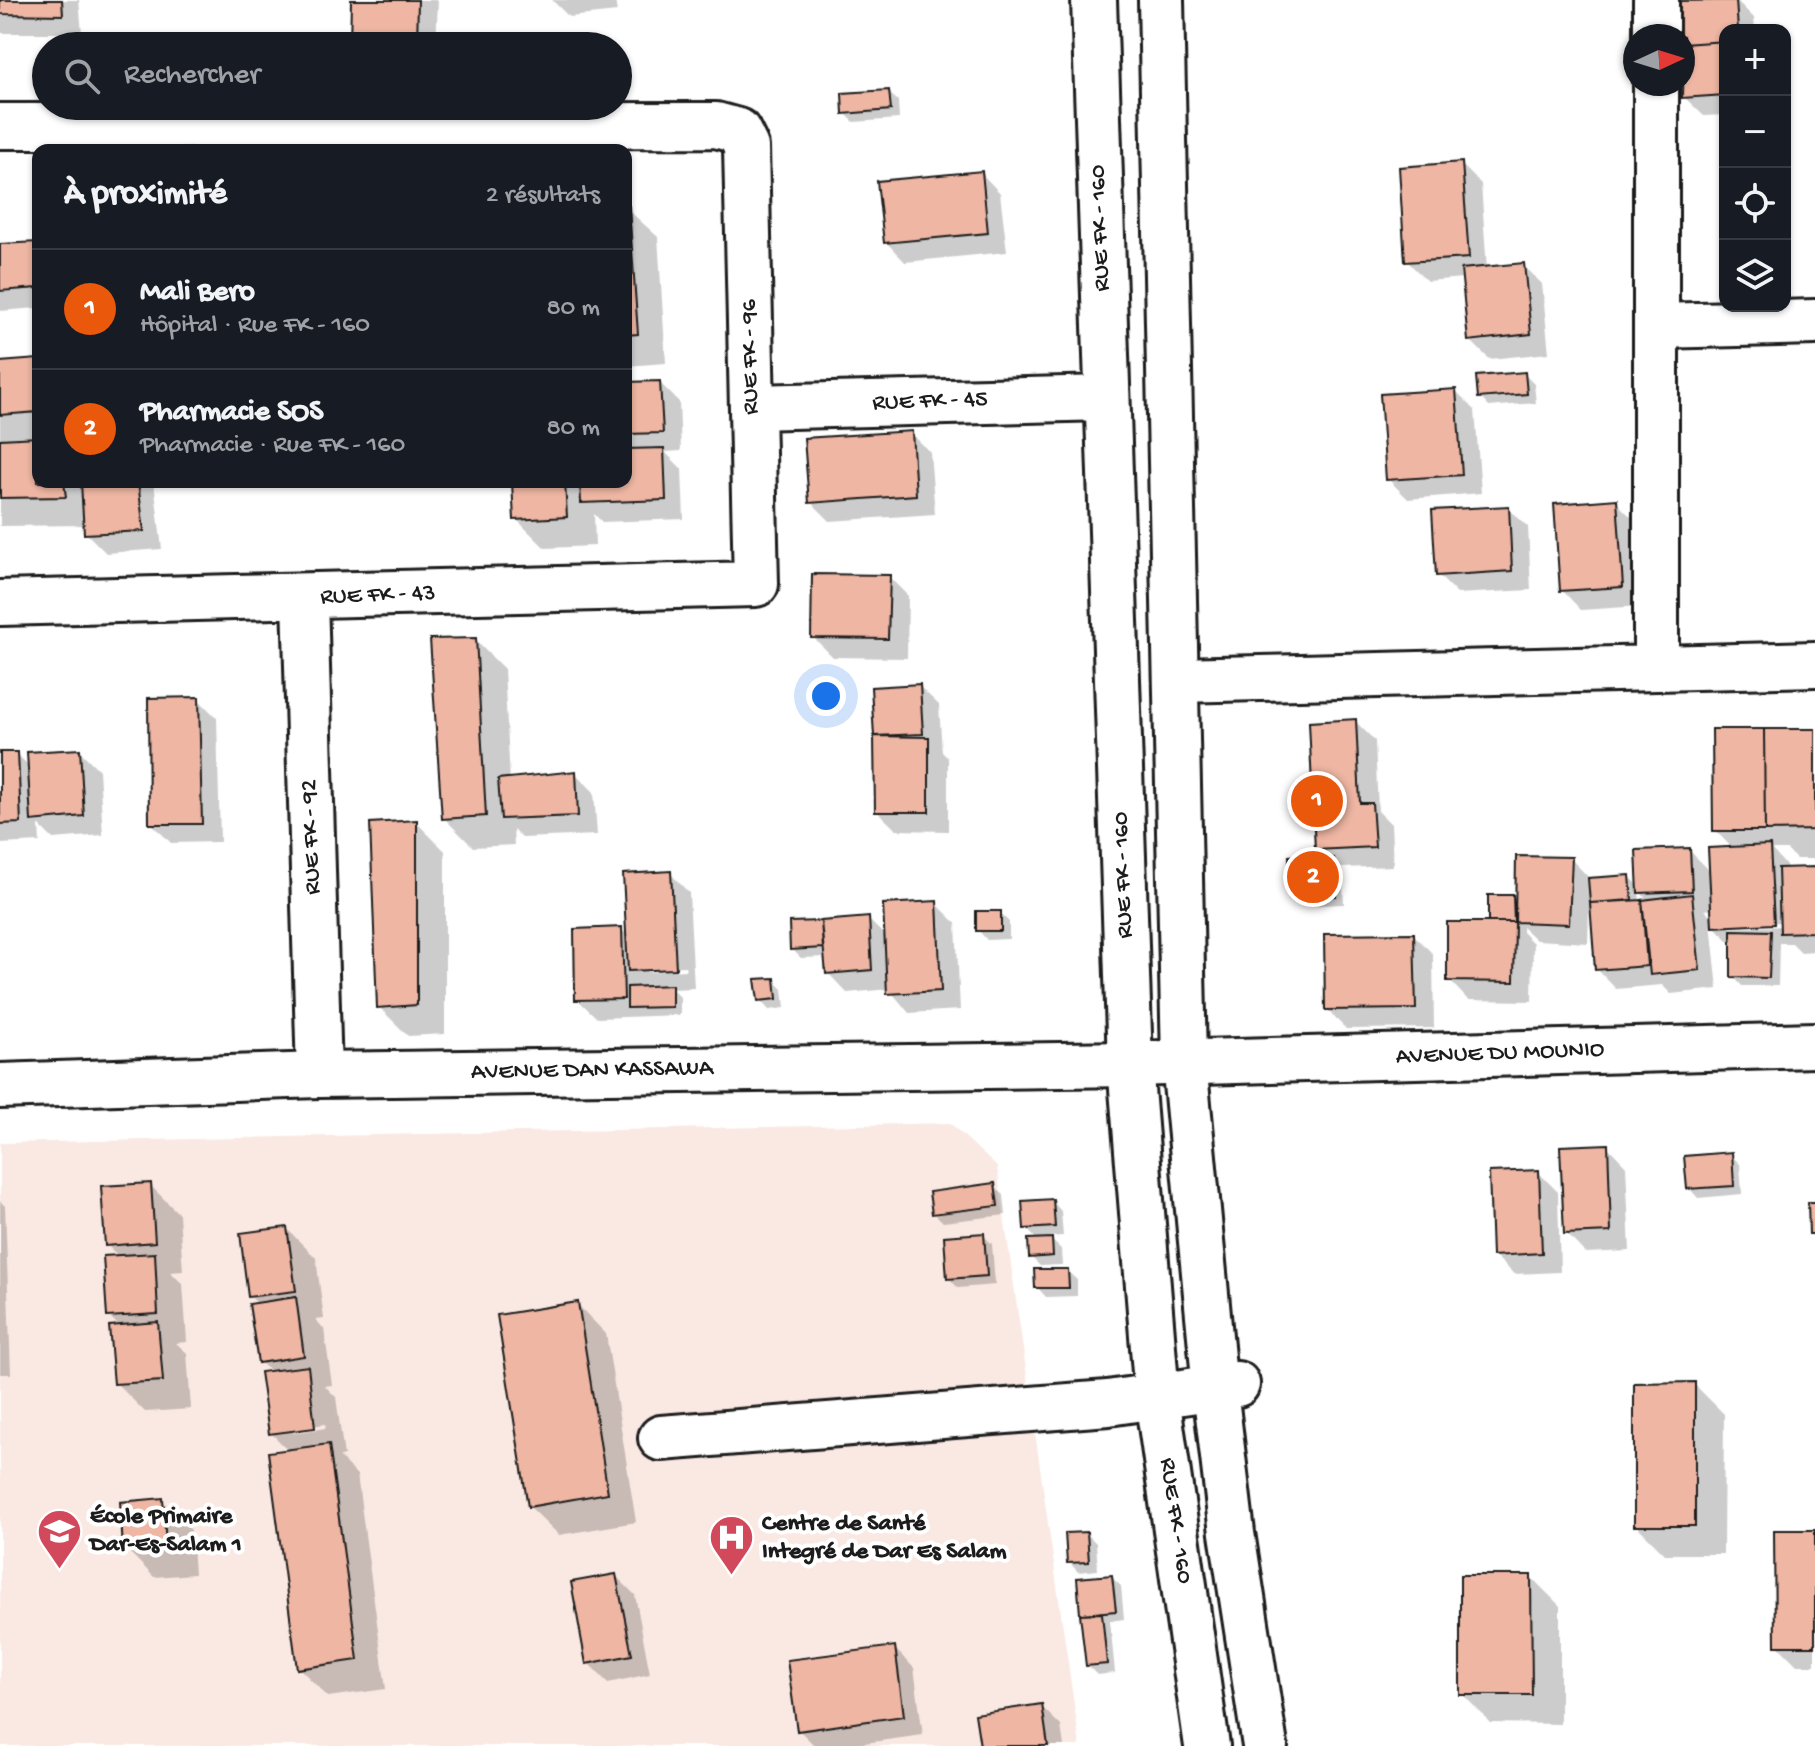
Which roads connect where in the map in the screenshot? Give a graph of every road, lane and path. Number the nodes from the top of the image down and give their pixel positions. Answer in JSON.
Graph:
{"nodes":[{"id":1,"x":1094,"y":0,"type":"edge"},
{"id":2,"x":1161,"y":0,"type":"edge"},
{"id":3,"x":1656,"y":0,"type":"edge"},
{"id":4,"x":1656,"y":24,"type":"edge"},
{"id":5,"x":1656,"y":96,"type":"edge"},
{"id":6,"x":0,"y":126,"type":"edge"},
{"id":7,"x":1815,"y":322,"type":"edge"},
{"id":8,"x":1656,"y":326,"type":"junction"},
{"id":9,"x":1107,"y":398,"type":"junction"},
{"id":10,"x":752,"y":407,"type":"junction"},
{"id":11,"x":756,"y":584,"type":"joint"},
{"id":12,"x":305,"y":598,"type":"junction"},
{"id":13,"x":0,"y":603,"type":"edge"},
{"id":14,"x":1815,"y":664,"type":"edge"},
{"id":15,"x":1656,"y":668,"type":"junction"},
{"id":16,"x":1177,"y":680,"type":"junction"},
{"id":17,"x":1815,"y":1045,"type":"edge"},
{"id":18,"x":1184,"y":1062,"type":"junction"},
{"id":19,"x":1130,"y":1064,"type":"junction"},
{"id":20,"x":319,"y":1075,"type":"junction"},
{"id":21,"x":0,"y":1086,"type":"edge"},
{"id":22,"x":1226,"y":1386,"type":"junction"},
{"id":23,"x":1157,"y":1397,"type":"junction"},
{"id":24,"x":661,"y":1438,"type":"dead end"},
{"id":25,"x":1207,"y":1746,"type":"edge"},
{"id":26,"x":1265,"y":1746,"type":"edge"}],
"edges":[{"from":1,"to":9,"type":"street","name":"RUE FK - 160"},
{"from":2,"to":16,"type":"street"},
{"from":3,"to":4,"type":"street"},
{"from":5,"to":8,"type":"street"},
{"from":6,"to":10,"type":"street","name":"RUE FK - 96"},
{"from":7,"to":8,"type":"street"},
{"from":8,"to":15,"type":"street"},
{"from":9,"to":10,"type":"street","name":"RUE FK - 45"},
{"from":9,"to":19,"type":"street","name":"RUE FK - 160"},
{"from":10,"to":11,"type":"street","name":"RUE FK - 96"},
{"from":11,"to":12,"type":"street","name":"RUE FK - 43"},
{"from":12,"to":13,"type":"street","name":"RUE FK - 43"},
{"from":12,"to":20,"type":"street","name":"RUE FK - 92"},
{"from":14,"to":15,"type":"street"},
{"from":15,"to":16,"type":"street"},
{"from":16,"to":18,"type":"street"},
{"from":17,"to":18,"type":"street","name":"AVENUE DU MOUNIO"},
{"from":18,"to":19,"type":"street","name":"AVENUE DAN KASSAWA"},
{"from":18,"to":22,"type":"street"},
{"from":19,"to":20,"type":"street","name":"AVENUE DAN KASSAWA"},
{"from":19,"to":23,"type":"street","name":"RUE FK - 160"},
{"from":20,"to":21,"type":"street","name":"AVENUE DAN KASSAWA"},
{"from":22,"to":23,"type":"street"},
{"from":22,"to":26,"type":"street"},
{"from":23,"to":24,"type":"street"},
{"from":23,"to":25,"type":"street","name":"RUE FK - 160"}]}
